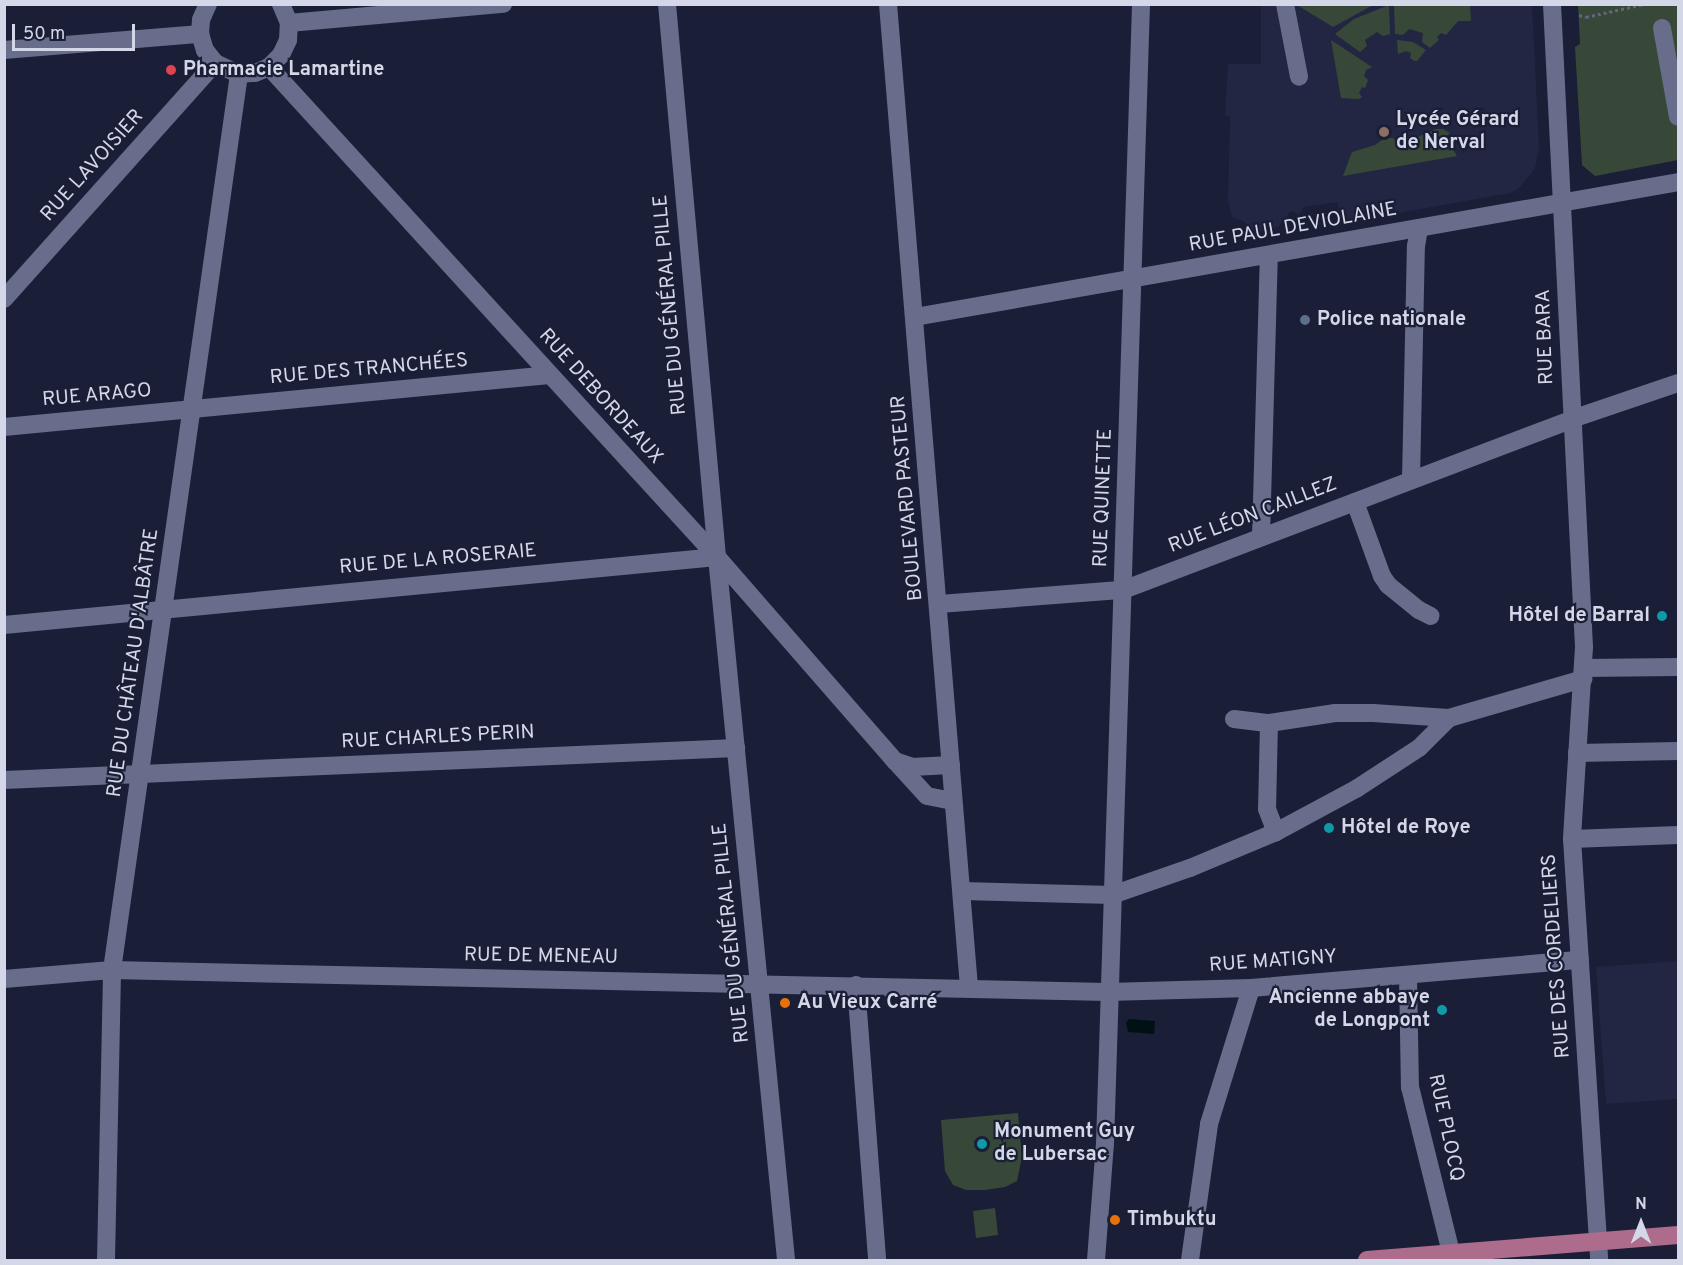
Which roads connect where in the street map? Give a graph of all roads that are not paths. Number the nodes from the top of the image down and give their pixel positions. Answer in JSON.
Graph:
{"nodes":[{"id":1,"x":207,"y":4,"type":"edge"},
{"id":2,"x":281,"y":4,"type":"edge"},
{"id":3,"x":503,"y":4,"type":"edge"},
{"id":4,"x":667,"y":4,"type":"edge"},
{"id":5,"x":888,"y":4,"type":"edge"},
{"id":6,"x":1141,"y":4,"type":"edge"},
{"id":7,"x":1286,"y":4,"type":"edge"},
{"id":8,"x":1552,"y":4,"type":"edge"},
{"id":9,"x":289,"y":23,"type":"junction"},
{"id":10,"x":1662,"y":28,"type":"dead end"},
{"id":11,"x":200,"y":34,"type":"junction"},
{"id":12,"x":4,"y":50,"type":"edge"},
{"id":13,"x":215,"y":63,"type":"junction"},
{"id":14,"x":269,"y":67,"type":"junction"},
{"id":15,"x":239,"y":74,"type":"junction"},
{"id":16,"x":1299,"y":77,"type":"dead end"},
{"id":17,"x":1678,"y":117,"type":"edge"},
{"id":18,"x":1678,"y":182,"type":"edge"},
{"id":19,"x":1563,"y":204,"type":"junction"},
{"id":20,"x":1419,"y":229,"type":"junction"},
{"id":21,"x":1269,"y":255,"type":"junction"},
{"id":22,"x":1133,"y":279,"type":"junction"},
{"id":23,"x":4,"y":299,"type":"edge"},
{"id":24,"x":915,"y":317,"type":"junction"},
{"id":25,"x":550,"y":375,"type":"junction"},
{"id":26,"x":1678,"y":383,"type":"edge"},
{"id":27,"x":193,"y":409,"type":"junction"},
{"id":28,"x":1572,"y":418,"type":"junction"},
{"id":29,"x":4,"y":427,"type":"edge"},
{"id":30,"x":1411,"y":480,"type":"junction"},
{"id":31,"x":1355,"y":502,"type":"junction"},
{"id":32,"x":1261,"y":537,"type":"junction"},
{"id":33,"x":717,"y":556,"type":"junction"},
{"id":34,"x":741,"y":585,"type":"junction"},
{"id":35,"x":1123,"y":590,"type":"junction"},
{"id":36,"x":722,"y":601,"type":"junction"},
{"id":37,"x":939,"y":604,"type":"junction"},
{"id":38,"x":164,"y":609,"type":"junction"},
{"id":39,"x":1431,"y":616,"type":"dead end"},
{"id":40,"x":4,"y":625,"type":"edge"},
{"id":41,"x":1678,"y":668,"type":"edge"},
{"id":42,"x":1583,"y":674,"type":"junction"},
{"id":43,"x":1449,"y":718,"type":"junction"},
{"id":44,"x":1234,"y":719,"type":"dead end"},
{"id":45,"x":1269,"y":723,"type":"junction"},
{"id":46,"x":736,"y":748,"type":"junction"},
{"id":47,"x":1678,"y":751,"type":"edge"},
{"id":48,"x":1577,"y":753,"type":"junction"},
{"id":49,"x":895,"y":761,"type":"junction"},
{"id":50,"x":951,"y":765,"type":"junction"},
{"id":51,"x":141,"y":774,"type":"junction"},
{"id":52,"x":4,"y":780,"type":"edge"},
{"id":53,"x":953,"y":801,"type":"junction"},
{"id":54,"x":1276,"y":832,"type":"junction"},
{"id":55,"x":1678,"y":835,"type":"edge"},
{"id":56,"x":1572,"y":839,"type":"junction"},
{"id":57,"x":963,"y":891,"type":"junction"},
{"id":58,"x":1112,"y":896,"type":"junction"},
{"id":59,"x":1580,"y":960,"type":"junction"},
{"id":60,"x":112,"y":970,"type":"junction"},
{"id":61,"x":1408,"y":975,"type":"junction"},
{"id":62,"x":4,"y":979,"type":"edge"},
{"id":63,"x":759,"y":985,"type":"junction"},
{"id":64,"x":856,"y":985,"type":"junction"},
{"id":65,"x":969,"y":988,"type":"junction"},
{"id":66,"x":1251,"y":988,"type":"junction"},
{"id":67,"x":1108,"y":992,"type":"junction"},
{"id":68,"x":1678,"y":1235,"type":"edge"},
{"id":69,"x":1598,"y":1241,"type":"junction"},
{"id":70,"x":1451,"y":1253,"type":"junction"},
{"id":71,"x":106,"y":1260,"type":"edge"},
{"id":72,"x":786,"y":1260,"type":"edge"},
{"id":73,"x":877,"y":1260,"type":"edge"},
{"id":74,"x":1096,"y":1260,"type":"edge"},
{"id":75,"x":1190,"y":1260,"type":"edge"},
{"id":76,"x":1367,"y":1260,"type":"edge"},
{"id":77,"x":1599,"y":1260,"type":"edge"}],
"edges":[{"from":1,"to":11,"type":"street"},
{"from":2,"to":9,"type":"street"},
{"from":3,"to":9,"type":"street"},
{"from":4,"to":33,"type":"street","name":"RUE DU GÉNÉRAL PILLE"},
{"from":5,"to":24,"type":"street","name":"BOULEVARD PASTEUR"},
{"from":6,"to":22,"type":"street","name":"RUE QUINETTE"},
{"from":7,"to":16,"type":"street"},
{"from":8,"to":19,"type":"street","name":"RUE BARA"},
{"from":9,"to":14,"type":"street"},
{"from":10,"to":17,"type":"street"},
{"from":11,"to":12,"type":"street"},
{"from":11,"to":13,"type":"street"},
{"from":13,"to":15,"type":"street"},
{"from":13,"to":23,"type":"street","name":"RUE LAVOISIER"},
{"from":14,"to":15,"type":"street"},
{"from":14,"to":25,"type":"street","name":"RUE DEBORDEAUX"},
{"from":15,"to":27,"type":"street","name":"RUE DU CHÂTEAU D'ALBÂTRE"},
{"from":18,"to":19,"type":"street","name":"RUE PAUL DEVIOLAINE"},
{"from":19,"to":20,"type":"street","name":"RUE PAUL DEVIOLAINE"},
{"from":19,"to":28,"type":"street","name":"RUE BARA"},
{"from":20,"to":21,"type":"street","name":"RUE PAUL DEVIOLAINE"},
{"from":20,"to":30,"type":"street"},
{"from":21,"to":22,"type":"street","name":"RUE PAUL DEVIOLAINE"},
{"from":21,"to":32,"type":"street"},
{"from":22,"to":24,"type":"street","name":"RUE PAUL DEVIOLAINE"},
{"from":22,"to":35,"type":"street","name":"RUE QUINETTE"},
{"from":24,"to":37,"type":"street","name":"BOULEVARD PASTEUR"},
{"from":25,"to":27,"type":"street","name":"RUE DES TRANCHÉES"},
{"from":25,"to":33,"type":"street","name":"RUE DEBORDEAUX"},
{"from":26,"to":28,"type":"street","name":"RUE LÉON CAILLEZ"},
{"from":27,"to":29,"type":"street","name":"RUE ARAGO"},
{"from":27,"to":38,"type":"street","name":"RUE DU CHÂTEAU D'ALBÂTRE"},
{"from":28,"to":30,"type":"street","name":"RUE LÉON CAILLEZ"},
{"from":28,"to":42,"type":"street","name":"RUE BARA"},
{"from":30,"to":31,"type":"street","name":"RUE LÉON CAILLEZ"},
{"from":31,"to":32,"type":"street","name":"RUE LÉON CAILLEZ"},
{"from":31,"to":39,"type":"street"},
{"from":32,"to":35,"type":"street","name":"RUE LÉON CAILLEZ"},
{"from":33,"to":34,"type":"street","name":"RUE DEBORDEAUX"},
{"from":33,"to":36,"type":"street","name":"RUE DU GÉNÉRAL PILLE"},
{"from":33,"to":38,"type":"street","name":"RUE DE LA ROSERAIE"},
{"from":34,"to":36,"type":"street"},
{"from":34,"to":49,"type":"street","name":"RUE DEBORDEAUX"},
{"from":35,"to":37,"type":"street","name":"RUE LÉON CAILLEZ"},
{"from":35,"to":58,"type":"street","name":"RUE QUINETTE"},
{"from":36,"to":46,"type":"street","name":"RUE DU GÉNÉRAL PILLE"},
{"from":37,"to":50,"type":"street","name":"BOULEVARD PASTEUR"},
{"from":38,"to":40,"type":"street","name":"RUE DE LA ROSERAIE"},
{"from":38,"to":51,"type":"street","name":"RUE DU CHÂTEAU D'ALBÂTRE"},
{"from":41,"to":42,"type":"street"},
{"from":42,"to":43,"type":"street"},
{"from":42,"to":48,"type":"street","name":"RUE DES CORDELIERS"},
{"from":43,"to":45,"type":"street"},
{"from":43,"to":54,"type":"street"},
{"from":44,"to":45,"type":"street"},
{"from":45,"to":54,"type":"street"},
{"from":46,"to":51,"type":"street","name":"RUE CHARLES PERIN"},
{"from":46,"to":63,"type":"street","name":"RUE DU GÉNÉRAL PILLE"},
{"from":47,"to":48,"type":"street"},
{"from":48,"to":56,"type":"street","name":"RUE DES CORDELIERS"},
{"from":49,"to":50,"type":"street"},
{"from":49,"to":53,"type":"street","name":"RUE DEBORDEAUX"},
{"from":50,"to":53,"type":"street","name":"BOULEVARD PASTEUR"},
{"from":51,"to":52,"type":"street","name":"RUE CHARLES PERIN"},
{"from":51,"to":60,"type":"street","name":"RUE DU CHÂTEAU D'ALBÂTRE"},
{"from":53,"to":57,"type":"street","name":"BOULEVARD PASTEUR"},
{"from":54,"to":58,"type":"street"},
{"from":55,"to":56,"type":"street"},
{"from":56,"to":59,"type":"street","name":"RUE DES CORDELIERS"},
{"from":57,"to":58,"type":"street"},
{"from":57,"to":65,"type":"street","name":"BOULEVARD PASTEUR"},
{"from":58,"to":67,"type":"street","name":"RUE QUINETTE"},
{"from":59,"to":61,"type":"street","name":"RUE MATIGNY"},
{"from":59,"to":69,"type":"street","name":"RUE DES CORDELIERS"},
{"from":60,"to":62,"type":"street","name":"RUE DE MENEAU"},
{"from":60,"to":63,"type":"street","name":"RUE DE MENEAU"},
{"from":60,"to":71,"type":"street","name":"RUE DU CHÂTEAU D'ALBÂTRE"},
{"from":61,"to":66,"type":"street","name":"RUE MATIGNY"},
{"from":61,"to":70,"type":"street","name":"RUE PLOCQ"},
{"from":63,"to":64,"type":"street","name":"RUE DE MENEAU"},
{"from":63,"to":72,"type":"street","name":"RUE DU GÉNÉRAL PILLE"},
{"from":64,"to":65,"type":"street","name":"RUE DE MENEAU"},
{"from":64,"to":73,"type":"street"},
{"from":65,"to":67,"type":"street","name":"RUE MATIGNY"},
{"from":66,"to":67,"type":"street","name":"RUE MATIGNY"},
{"from":66,"to":75,"type":"street"},
{"from":67,"to":74,"type":"street","name":"RUE QUINETTE"},
{"from":68,"to":69,"type":"main road"},
{"from":69,"to":70,"type":"main road"},
{"from":69,"to":77,"type":"street","name":"RUE DES CORDELIERS"},
{"from":70,"to":76,"type":"main road"}]}
